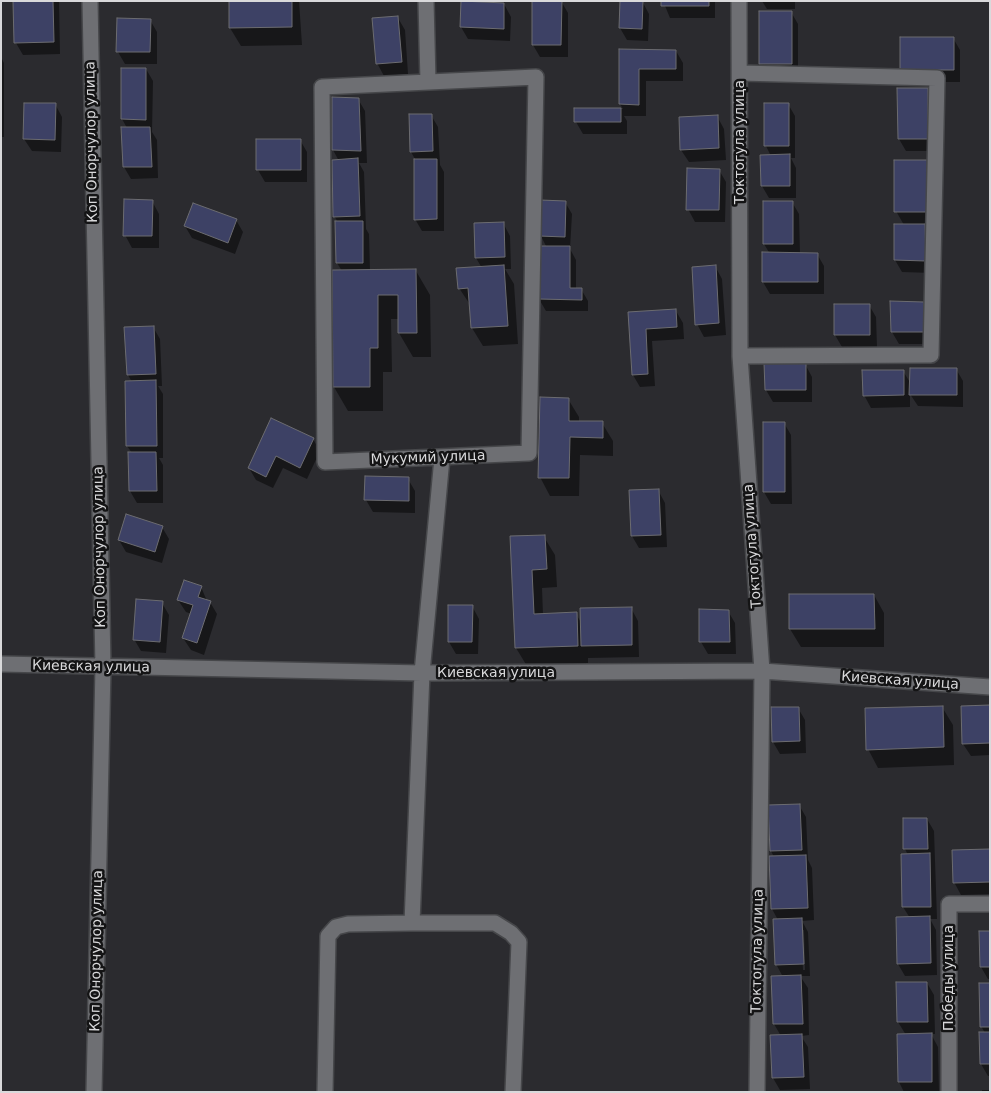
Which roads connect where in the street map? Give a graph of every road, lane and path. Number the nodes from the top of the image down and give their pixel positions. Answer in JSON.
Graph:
{"nodes":[{"id":1,"x":90,"y":1,"type":"edge"},
{"id":2,"x":426,"y":1,"type":"edge"},
{"id":3,"x":739,"y":1,"type":"edge"},
{"id":4,"x":740,"y":72,"type":"junction"},
{"id":5,"x":428,"y":82,"type":"junction"},
{"id":6,"x":740,"y":356,"type":"junction"},
{"id":7,"x":442,"y":458,"type":"junction"},
{"id":8,"x":1,"y":664,"type":"edge"},
{"id":9,"x":103,"y":667,"type":"junction"},
{"id":10,"x":762,"y":671,"type":"junction"},
{"id":11,"x":422,"y":673,"type":"junction"},
{"id":12,"x":990,"y":687,"type":"edge"},
{"id":13,"x":990,"y":904,"type":"edge"},
{"id":14,"x":412,"y":923,"type":"junction"},
{"id":15,"x":94,"y":1092,"type":"edge"},
{"id":16,"x":325,"y":1092,"type":"edge"},
{"id":17,"x":513,"y":1092,"type":"edge"},
{"id":18,"x":757,"y":1092,"type":"edge"},
{"id":19,"x":949,"y":1092,"type":"edge"}],
"edges":[{"from":1,"to":9,"type":"street","name":"Коп Онорчулор улица"},
{"from":2,"to":5,"type":"street"},
{"from":3,"to":4,"type":"street","name":"Токтогула улица"},
{"from":4,"to":6,"type":"street","name":"Токтогула улица"},
{"from":4,"to":6,"type":"street"},
{"from":5,"to":7,"type":"street","name":"Мукумий улица"},
{"from":5,"to":7,"type":"street","name":"Мукумий улица"},
{"from":6,"to":10,"type":"street","name":"Токтогула улица"},
{"from":7,"to":11,"type":"street"},
{"from":8,"to":9,"type":"street","name":"Киевская улица"},
{"from":9,"to":11,"type":"street","name":"Киевская улица"},
{"from":9,"to":15,"type":"street","name":"Коп Онорчулор улица"},
{"from":10,"to":11,"type":"street","name":"Киевская улица"},
{"from":10,"to":12,"type":"street","name":"Киевская улица"},
{"from":10,"to":18,"type":"street","name":"Токтогула улица"},
{"from":11,"to":14,"type":"street"},
{"from":13,"to":19,"type":"street","name":"Победы улица"},
{"from":14,"to":16,"type":"street"},
{"from":14,"to":17,"type":"street"}]}
